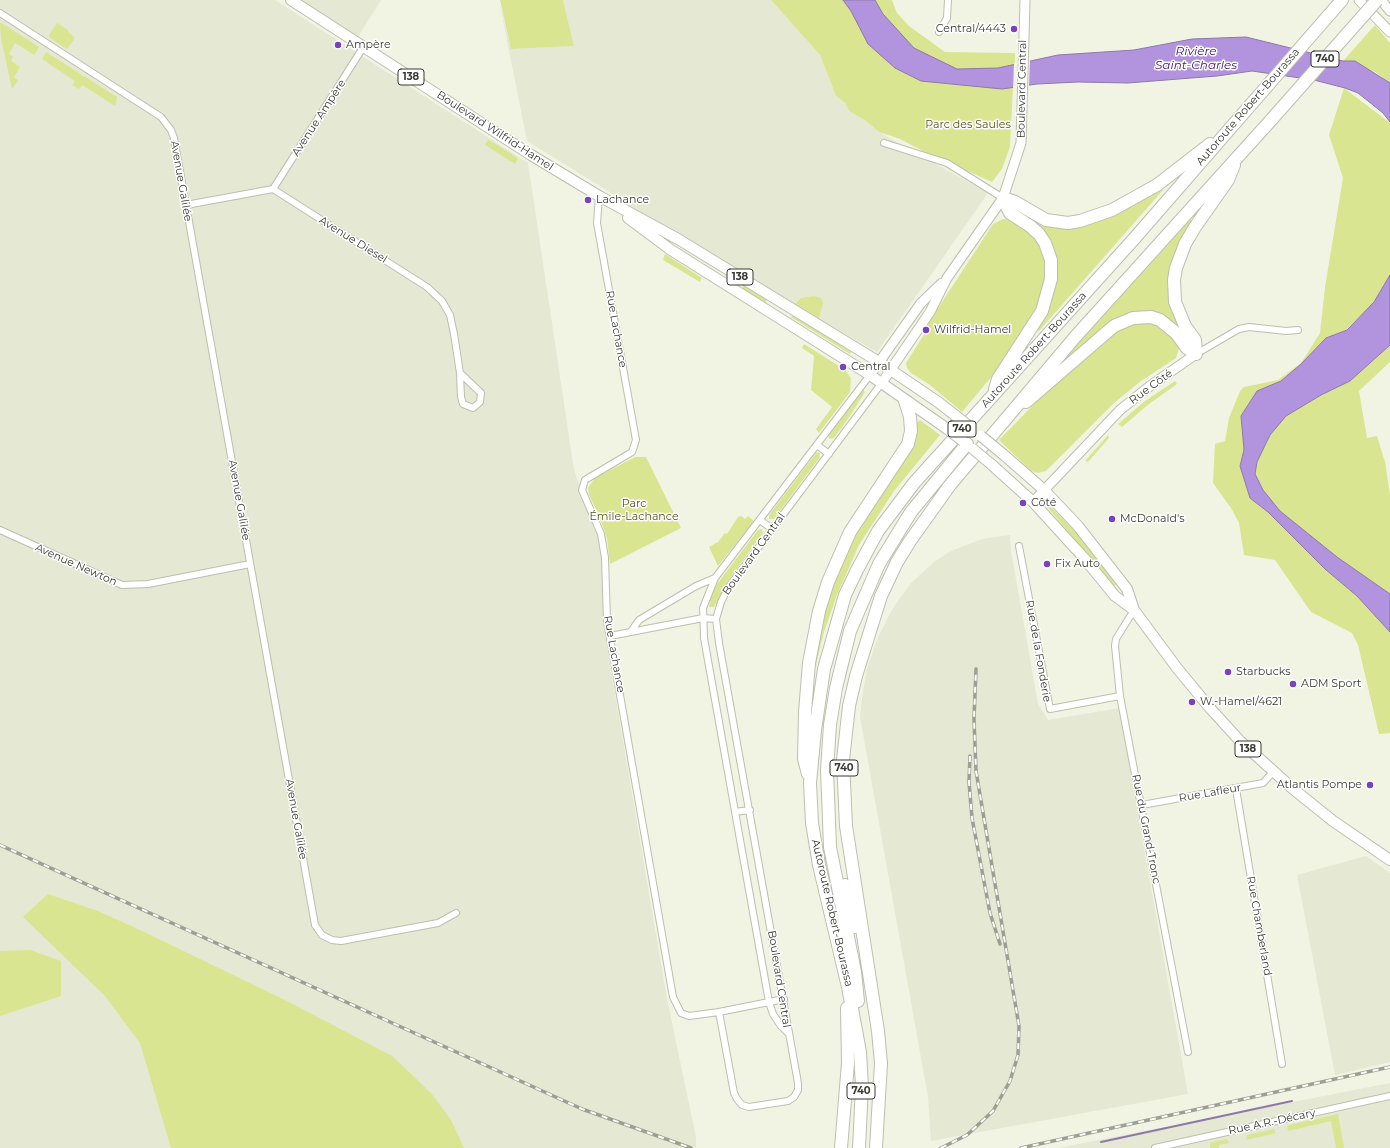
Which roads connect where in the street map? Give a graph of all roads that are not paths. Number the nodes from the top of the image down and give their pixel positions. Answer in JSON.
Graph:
{"nodes":[{"id":1,"x":291,"y":0,"type":"edge"},
{"id":2,"x":948,"y":0,"type":"edge"},
{"id":3,"x":1025,"y":0,"type":"edge"},
{"id":4,"x":1342,"y":0,"type":"edge"},
{"id":5,"x":1359,"y":0,"type":"edge"},
{"id":6,"x":1377,"y":0,"type":"edge"},
{"id":7,"x":1381,"y":0,"type":"edge"},
{"id":8,"x":1390,"y":11,"type":"edge"},
{"id":9,"x":0,"y":13,"type":"edge"},
{"id":10,"x":939,"y":32,"type":"dead end"},
{"id":11,"x":1390,"y":32,"type":"edge"},
{"id":12,"x":364,"y":46,"type":"junction"},
{"id":13,"x":1225,"y":133,"type":"junction"},
{"id":14,"x":884,"y":143,"type":"dead end"},
{"id":15,"x":1237,"y":157,"type":"junction"},
{"id":16,"x":273,"y":189,"type":"junction"},
{"id":17,"x":599,"y":196,"type":"junction"},
{"id":18,"x":1003,"y":198,"type":"junction"},
{"id":19,"x":186,"y":205,"type":"junction"},
{"id":20,"x":947,"y":278,"type":"junction"},
{"id":21,"x":1298,"y":330,"type":"dead end"},
{"id":22,"x":1196,"y":354,"type":"junction"},
{"id":23,"x":879,"y":362,"type":"junction"},
{"id":24,"x":892,"y":370,"type":"junction"},
{"id":25,"x":460,"y":373,"type":"junction"},
{"id":26,"x":870,"y":375,"type":"junction"},
{"id":27,"x":881,"y":384,"type":"junction"},
{"id":28,"x":991,"y":398,"type":"junction"},
{"id":29,"x":905,"y":402,"type":"junction"},
{"id":30,"x":1001,"y":424,"type":"junction"},
{"id":31,"x":817,"y":445,"type":"junction"},
{"id":32,"x":964,"y":448,"type":"junction"},
{"id":33,"x":829,"y":454,"type":"junction"},
{"id":34,"x":1044,"y":490,"type":"junction"},
{"id":35,"x":1033,"y":502,"type":"junction"},
{"id":36,"x":760,"y":520,"type":"junction"},
{"id":37,"x":772,"y":529,"type":"junction"},
{"id":38,"x":0,"y":530,"type":"edge"},
{"id":39,"x":1019,"y":546,"type":"dead end"},
{"id":40,"x":250,"y":564,"type":"junction"},
{"id":41,"x":715,"y":578,"type":"junction"},
{"id":42,"x":1134,"y":610,"type":"junction"},
{"id":43,"x":703,"y":618,"type":"junction"},
{"id":44,"x":716,"y":619,"type":"junction"},
{"id":45,"x":632,"y":630,"type":"junction"},
{"id":46,"x":610,"y":636,"type":"junction"},
{"id":47,"x":1120,"y":696,"type":"junction"},
{"id":48,"x":1273,"y":772,"type":"junction"},
{"id":49,"x":810,"y":783,"type":"junction"},
{"id":50,"x":1236,"y":789,"type":"junction"},
{"id":51,"x":828,"y":800,"type":"junction"},
{"id":52,"x":1142,"y":805,"type":"junction"},
{"id":53,"x":750,"y":810,"type":"junction"},
{"id":54,"x":735,"y":812,"type":"junction"},
{"id":55,"x":1390,"y":860,"type":"edge"},
{"id":56,"x":456,"y":913,"type":"dead end"},
{"id":57,"x":871,"y":980,"type":"junction"},
{"id":58,"x":848,"y":987,"type":"junction"},
{"id":59,"x":784,"y":999,"type":"junction"},
{"id":60,"x":770,"y":1002,"type":"junction"},
{"id":61,"x":719,"y":1012,"type":"junction"},
{"id":62,"x":788,"y":1033,"type":"junction"},
{"id":63,"x":858,"y":1040,"type":"junction"},
{"id":64,"x":1188,"y":1052,"type":"dead end"},
{"id":65,"x":1282,"y":1064,"type":"dead end"},
{"id":66,"x":1390,"y":1096,"type":"edge"},
{"id":67,"x":842,"y":1143,"type":"edge"},
{"id":68,"x":877,"y":1143,"type":"edge"},
{"id":69,"x":860,"y":1145,"type":"edge"},
{"id":70,"x":1155,"y":1148,"type":"edge"}],
"edges":[{"from":1,"to":12,"type":"main road","name":"Boulevard Wilfrid-Hamel","number":"138"},
{"from":2,"to":10,"type":"street"},
{"from":3,"to":18,"type":"street","name":"Boulevard Central"},
{"from":4,"to":13,"type":"highway","name":"Autoroute Robert-Bourassa","number":"740"},
{"from":5,"to":11,"type":"street"},
{"from":6,"to":15,"type":"highway","name":"Autoroute Robert-Bourassa","number":"740","bridge":true},
{"from":7,"to":8,"type":"street"},
{"from":9,"to":19,"type":"street","name":"Avenue Galilée"},
{"from":12,"to":16,"type":"street","name":"Avenue Ampère"},
{"from":12,"to":17,"type":"main road","name":"Boulevard Wilfrid-Hamel","number":"138"},
{"from":13,"to":18,"type":"highway"},
{"from":13,"to":28,"type":"highway","name":"Autoroute Robert-Bourassa","number":"740"},
{"from":14,"to":18,"type":"street"},
{"from":15,"to":22,"type":"highway"},
{"from":15,"to":30,"type":"highway","name":"Autoroute Robert-Bourassa","number":"740"},
{"from":16,"to":19,"type":"street"},
{"from":16,"to":25,"type":"street","name":"Avenue Diesel"},
{"from":17,"to":23,"type":"main road","name":"Boulevard Wilfrid-Hamel","number":"138"},
{"from":17,"to":26,"type":"main road","name":"Boulevard Wilfrid-Hamel","number":"138"},
{"from":17,"to":46,"type":"street","name":"Rue Lachance"},
{"from":18,"to":20,"type":"street","name":"Boulevard Central"},
{"from":18,"to":28,"type":"highway"},
{"from":19,"to":40,"type":"street","name":"Avenue Galilée"},
{"from":20,"to":23,"type":"street","name":"Boulevard Central"},
{"from":20,"to":24,"type":"street","name":"Boulevard Central"},
{"from":21,"to":22,"type":"street","name":"Rue Côté"},
{"from":22,"to":30,"type":"highway"},
{"from":22,"to":34,"type":"street","name":"Rue Côté"},
{"from":23,"to":24,"type":"main road","name":"Boulevard Wilfrid-Hamel","number":"138"},
{"from":23,"to":26,"type":"street","name":"Boulevard Central"},
{"from":24,"to":27,"type":"street","name":"Boulevard Central"},
{"from":24,"to":34,"type":"main road","name":"Boulevard Wilfrid-Hamel","number":"138","bridge":true},
{"from":25,"to":25,"type":"street","name":"Avenue Diesel"},
{"from":26,"to":27,"type":"main road","name":"Boulevard Wilfrid-Hamel","number":"138"},
{"from":26,"to":31,"type":"street","name":"Boulevard Central"},
{"from":27,"to":29,"type":"main road","name":"Boulevard Wilfrid-Hamel","number":"138"},
{"from":27,"to":33,"type":"street","name":"Boulevard Central"},
{"from":28,"to":49,"type":"highway","name":"Autoroute Robert-Bourassa","number":"740"},
{"from":29,"to":32,"type":"main road","name":"Boulevard Wilfrid-Hamel","number":"138","bridge":true},
{"from":29,"to":49,"type":"highway"},
{"from":30,"to":57,"type":"highway","name":"Autoroute Robert-Bourassa","number":"740"},
{"from":31,"to":33,"type":"street"},
{"from":31,"to":36,"type":"street","name":"Boulevard Central"},
{"from":32,"to":35,"type":"main road","name":"Boulevard Wilfrid-Hamel","number":"138","bridge":true},
{"from":32,"to":51,"type":"highway"},
{"from":33,"to":37,"type":"street","name":"Boulevard Central"},
{"from":34,"to":35,"type":"street","name":"Rue Côté"},
{"from":34,"to":42,"type":"main road","name":"Boulevard Wilfrid-Hamel","number":"138"},
{"from":35,"to":42,"type":"main road","name":"Boulevard Wilfrid-Hamel","number":"138"},
{"from":36,"to":37,"type":"street"},
{"from":36,"to":41,"type":"street","name":"Boulevard Central"},
{"from":37,"to":44,"type":"street","name":"Boulevard Central"},
{"from":38,"to":40,"type":"street","name":"Avenue Newton"},
{"from":39,"to":47,"type":"street","name":"Rue de la Fonderie"},
{"from":40,"to":56,"type":"street","name":"Avenue Galilée"},
{"from":41,"to":43,"type":"street","name":"Boulevard Central"},
{"from":41,"to":45,"type":"street"},
{"from":42,"to":47,"type":"street","name":"Rue du Grand-Tronc"},
{"from":42,"to":48,"type":"main road","name":"Boulevard Wilfrid-Hamel","number":"138"},
{"from":43,"to":44,"type":"street"},
{"from":43,"to":45,"type":"street"},
{"from":43,"to":54,"type":"street","name":"Boulevard Central"},
{"from":44,"to":53,"type":"street","name":"Boulevard Central"},
{"from":45,"to":46,"type":"street"},
{"from":46,"to":61,"type":"street","name":"Rue Lachance"},
{"from":47,"to":52,"type":"street","name":"Rue du Grand-Tronc"},
{"from":48,"to":50,"type":"street","name":"Rue Lafleur"},
{"from":48,"to":55,"type":"main road","name":"Boulevard Wilfrid-Hamel","number":"138"},
{"from":49,"to":58,"type":"highway","name":"Autoroute Robert-Bourassa","number":"740"},
{"from":50,"to":52,"type":"street","name":"Rue Lafleur"},
{"from":50,"to":65,"type":"street","name":"Rue Chamberland"},
{"from":51,"to":57,"type":"highway"},
{"from":51,"to":63,"type":"highway"},
{"from":52,"to":64,"type":"street","name":"Rue du Grand-Tronc"},
{"from":53,"to":54,"type":"street"},
{"from":53,"to":59,"type":"street","name":"Boulevard Central"},
{"from":54,"to":60,"type":"street","name":"Boulevard Central"},
{"from":57,"to":68,"type":"highway","name":"Autoroute Robert-Bourassa","number":"740"},
{"from":58,"to":63,"type":"highway","name":"Autoroute Robert-Bourassa","number":"740"},
{"from":58,"to":67,"type":"highway"},
{"from":59,"to":60,"type":"street","name":"Rue Lachance"},
{"from":59,"to":62,"type":"street","name":"Boulevard Central"},
{"from":60,"to":61,"type":"street","name":"Rue Lachance"},
{"from":60,"to":62,"type":"street","name":"Boulevard Central"},
{"from":61,"to":62,"type":"street"},
{"from":63,"to":69,"type":"highway","name":"Autoroute Robert-Bourassa","number":"740"},
{"from":66,"to":70,"type":"street","name":"Rue A.R.-Décary"}]}
